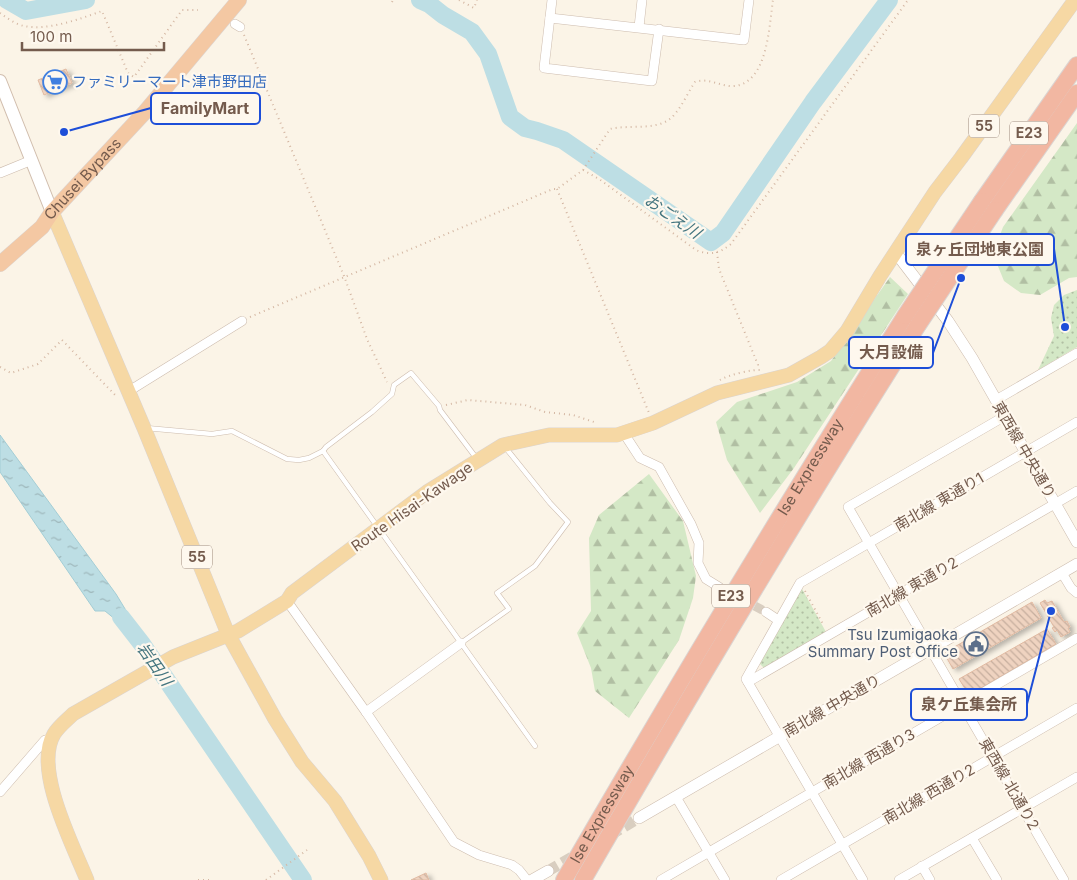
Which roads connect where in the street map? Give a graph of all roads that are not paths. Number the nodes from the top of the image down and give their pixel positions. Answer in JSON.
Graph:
{"nodes":[{"id":1,"x":552,"y":0,"type":"edge"},
{"id":2,"x":642,"y":0,"type":"edge"},
{"id":3,"x":749,"y":0,"type":"edge"},
{"id":4,"x":1074,"y":0,"type":"edge"},
{"id":5,"x":236,"y":4,"type":"edge"},
{"id":6,"x":550,"y":18,"type":"junction"},
{"id":7,"x":639,"y":27,"type":"junction"},
{"id":8,"x":659,"y":30,"type":"junction"},
{"id":9,"x":1077,"y":65,"type":"edge"},
{"id":10,"x":0,"y":81,"type":"edge"},
{"id":11,"x":1077,"y":93,"type":"edge"},
{"id":12,"x":32,"y":160,"type":"junction"},
{"id":13,"x":0,"y":173,"type":"edge"},
{"id":14,"x":989,"y":205,"type":"junction"},
{"id":15,"x":52,"y":212,"type":"junction"},
{"id":16,"x":896,"y":253,"type":"junction"},
{"id":17,"x":0,"y":264,"type":"edge"},
{"id":18,"x":912,"y":320,"type":"junction"},
{"id":19,"x":242,"y":321,"type":"road end"},
{"id":20,"x":1077,"y":353,"type":"edge"},
{"id":21,"x":129,"y":391,"type":"junction"},
{"id":22,"x":996,"y":400,"type":"junction"},
{"id":23,"x":1005,"y":416,"type":"junction"},
{"id":24,"x":1077,"y":422,"type":"edge"},
{"id":25,"x":144,"y":428,"type":"junction"},
{"id":26,"x":623,"y":432,"type":"junction"},
{"id":27,"x":503,"y":445,"type":"junction"},
{"id":28,"x":323,"y":451,"type":"junction"},
{"id":29,"x":1026,"y":452,"type":"junction"},
{"id":30,"x":478,"y":460,"type":"junction"},
{"id":31,"x":1077,"y":491,"type":"edge"},
{"id":32,"x":1055,"y":504,"type":"junction"},
{"id":33,"x":380,"y":529,"type":"junction"},
{"id":34,"x":1077,"y":542,"type":"edge"},
{"id":35,"x":869,"y":543,"type":"junction"},
{"id":36,"x":1077,"y":564,"type":"edge"},
{"id":37,"x":1062,"y":573,"type":"junction"},
{"id":38,"x":720,"y":586,"type":"tunnel mouth"},
{"id":39,"x":1077,"y":593,"type":"edge"},
{"id":40,"x":899,"y":594,"type":"junction"},
{"id":41,"x":287,"y":601,"type":"junction"},
{"id":42,"x":766,"y":612,"type":"tunnel mouth"},
{"id":43,"x":778,"y":620,"type":"junction"},
{"id":44,"x":228,"y":634,"type":"junction"},
{"id":45,"x":1077,"y":638,"type":"edge"},
{"id":46,"x":461,"y":643,"type":"junction"},
{"id":47,"x":931,"y":649,"type":"junction"},
{"id":48,"x":748,"y":682,"type":"junction"},
{"id":49,"x":963,"y":705,"type":"junction"},
{"id":50,"x":1077,"y":708,"type":"edge"},
{"id":51,"x":366,"y":712,"type":"junction"},
{"id":52,"x":779,"y":737,"type":"junction"},
{"id":53,"x":52,"y":740,"type":"junction"},
{"id":54,"x":535,"y":746,"type":"dead end"},
{"id":55,"x":993,"y":757,"type":"junction"},
{"id":56,"x":1076,"y":781,"type":"edge"},
{"id":57,"x":0,"y":792,"type":"edge"},
{"id":58,"x":812,"y":792,"type":"junction"},
{"id":59,"x":676,"y":797,"type":"junction"},
{"id":60,"x":1023,"y":808,"type":"junction"},
{"id":61,"x":639,"y":818,"type":"tunnel mouth"},
{"id":62,"x":972,"y":838,"type":"junction"},
{"id":63,"x":842,"y":844,"type":"junction"},
{"id":64,"x":709,"y":852,"type":"junction"},
{"id":65,"x":922,"y":866,"type":"junction"},
{"id":66,"x":548,"y":871,"type":"tunnel mouth"},
{"id":67,"x":87,"y":880,"type":"edge"},
{"id":68,"x":381,"y":880,"type":"edge"},
{"id":69,"x":527,"y":880,"type":"edge"},
{"id":70,"x":532,"y":880,"type":"edge"},
{"id":71,"x":564,"y":880,"type":"edge"},
{"id":72,"x":583,"y":880,"type":"edge"},
{"id":73,"x":660,"y":880,"type":"edge"},
{"id":74,"x":725,"y":880,"type":"edge"},
{"id":75,"x":781,"y":880,"type":"edge"},
{"id":76,"x":863,"y":880,"type":"edge"},
{"id":77,"x":899,"y":880,"type":"edge"},
{"id":78,"x":930,"y":880,"type":"edge"},
{"id":79,"x":997,"y":880,"type":"edge"},
{"id":80,"x":1064,"y":880,"type":"edge"}],
"edges":[{"from":1,"to":6,"type":"street"},
{"from":2,"to":7,"type":"street"},
{"from":3,"to":8,"type":"street"},
{"from":4,"to":16,"type":"main road","name":"Route Hisai-Kawage","number":"55"},
{"from":5,"to":15,"type":"highway","name":"Chusei Bypass"},
{"from":6,"to":7,"type":"street"},
{"from":6,"to":8,"type":"street"},
{"from":7,"to":8,"type":"street"},
{"from":9,"to":14,"type":"highway","name":"Ise Expressway","number":"E23"},
{"from":10,"to":12,"type":"main road"},
{"from":11,"to":14,"type":"highway","name":"Ise Expressway","number":"E23"},
{"from":12,"to":13,"type":"street"},
{"from":12,"to":15,"type":"main road"},
{"from":14,"to":18,"type":"highway","name":"Ise Expressway","number":"E23","bridge":true},
{"from":15,"to":17,"type":"highway","name":"Chusei Bypass"},
{"from":15,"to":21,"type":"main road","number":"55"},
{"from":16,"to":22,"type":"street","name":"東西線 中央通り"},
{"from":16,"to":26,"type":"main road","name":"Route Hisai-Kawage","number":"55"},
{"from":18,"to":71,"type":"highway","name":"Ise Expressway","number":"E23"},
{"from":18,"to":72,"type":"highway","name":"Ise Expressway","number":"E23"},
{"from":19,"to":21,"type":"street"},
{"from":20,"to":22,"type":"street"},
{"from":21,"to":25,"type":"main road","number":"55"},
{"from":22,"to":23,"type":"street","name":"東西線 中央通り"},
{"from":23,"to":29,"type":"street","name":"東西線 中央通り"},
{"from":23,"to":35,"type":"street","name":"東西線 北通り2"},
{"from":24,"to":29,"type":"street","name":"南北線 東通り1"},
{"from":25,"to":28,"type":"lane"},
{"from":25,"to":44,"type":"main road","number":"55"},
{"from":26,"to":27,"type":"main road","name":"Route Hisai-Kawage","number":"55"},
{"from":26,"to":38,"type":"street"},
{"from":27,"to":30,"type":"main road","name":"Route Hisai-Kawage","number":"55"},
{"from":27,"to":46,"type":"lane"},
{"from":28,"to":30,"type":"lane"},
{"from":28,"to":33,"type":"lane"},
{"from":29,"to":32,"type":"street","name":"東西線 中央通り"},
{"from":29,"to":35,"type":"street","name":"南北線 東通り1"},
{"from":30,"to":33,"type":"main road","name":"Route Hisai-Kawage","number":"55"},
{"from":31,"to":32,"type":"street","name":"南北線 東通り2"},
{"from":32,"to":34,"type":"street","name":"東西線 中央通り"},
{"from":32,"to":40,"type":"street","name":"南北線 東通り2"},
{"from":33,"to":41,"type":"main road","name":"Route Hisai-Kawage","number":"55"},
{"from":33,"to":46,"type":"lane"},
{"from":35,"to":40,"type":"street","name":"東西線 北通り2"},
{"from":35,"to":43,"type":"street","name":"南北線 東通り1"},
{"from":36,"to":37,"type":"street","name":"南北線 中央通り"},
{"from":37,"to":39,"type":"street"},
{"from":37,"to":47,"type":"street","name":"南北線 中央通り"},
{"from":40,"to":47,"type":"street","name":"東西線 北通り2"},
{"from":40,"to":48,"type":"street","name":"南北線 東通り2"},
{"from":41,"to":44,"type":"main road","name":"Route Hisai-Kawage","number":"55"},
{"from":41,"to":51,"type":"street"},
{"from":42,"to":43,"type":"street"},
{"from":43,"to":48,"type":"street"},
{"from":44,"to":53,"type":"main road","name":"Route Hisai-Kawage","number":"55"},
{"from":44,"to":68,"type":"main road","number":"55"},
{"from":45,"to":49,"type":"street","name":"南北線 西通り3"},
{"from":46,"to":51,"type":"street"},
{"from":46,"to":54,"type":"lane"},
{"from":47,"to":49,"type":"street","name":"東西線 北通り2"},
{"from":47,"to":52,"type":"street","name":"南北線 中央通り"},
{"from":48,"to":52,"type":"street"},
{"from":49,"to":55,"type":"street","name":"東西線 北通り2"},
{"from":49,"to":58,"type":"street","name":"南北線 西通り3"},
{"from":50,"to":55,"type":"street","name":"南北線 西通り2"},
{"from":51,"to":69,"type":"street"},
{"from":52,"to":58,"type":"street"},
{"from":52,"to":59,"type":"street","name":"南北線 中央通り"},
{"from":53,"to":57,"type":"street"},
{"from":53,"to":67,"type":"main road","name":"Route Hisai-Kawage","number":"55"},
{"from":55,"to":60,"type":"street","name":"東西線 北通り2"},
{"from":55,"to":63,"type":"street","name":"南北線 西通り2"},
{"from":56,"to":60,"type":"street"},
{"from":58,"to":63,"type":"street"},
{"from":58,"to":64,"type":"street","name":"南北線 西通り3"},
{"from":59,"to":61,"type":"street","name":"南北線 中央通り"},
{"from":59,"to":64,"type":"street"},
{"from":60,"to":62,"type":"street"},
{"from":60,"to":80,"type":"street","name":"東西線 北通り2"},
{"from":62,"to":65,"type":"street"},
{"from":62,"to":79,"type":"street"},
{"from":63,"to":75,"type":"street","name":"南北線 西通り2"},
{"from":63,"to":76,"type":"street"},
{"from":64,"to":73,"type":"street","name":"南北線 西通り3"},
{"from":64,"to":74,"type":"street"},
{"from":65,"to":77,"type":"street"},
{"from":65,"to":78,"type":"street"},
{"from":66,"to":70,"type":"street"}]}
